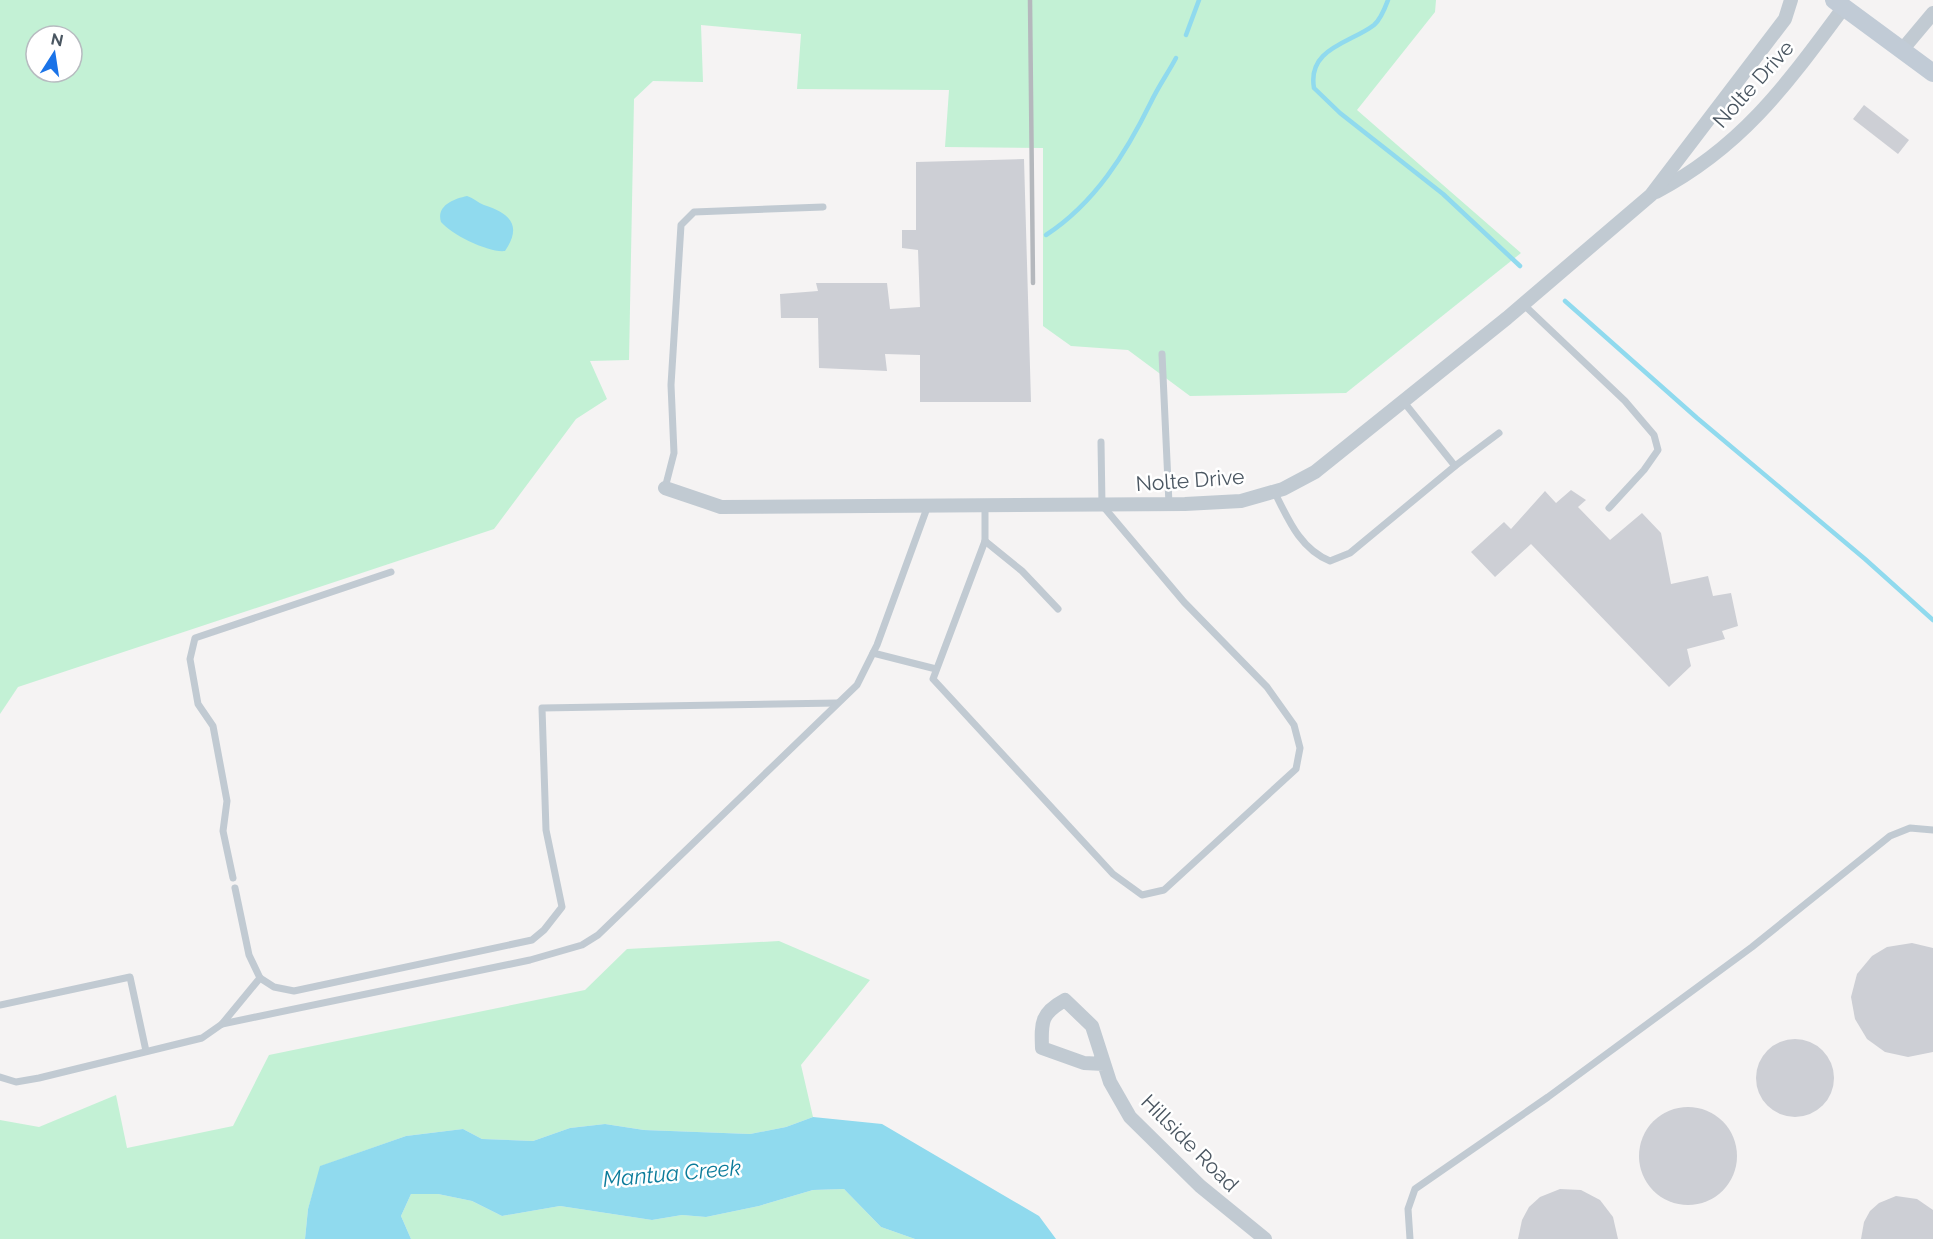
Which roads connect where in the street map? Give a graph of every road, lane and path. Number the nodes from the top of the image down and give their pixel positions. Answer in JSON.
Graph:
{"nodes":[{"id":1,"x":1791,"y":0,"type":"edge"},
{"id":2,"x":1839,"y":4,"type":"edge"},
{"id":3,"x":1933,"y":13,"type":"edge"},
{"id":4,"x":1902,"y":50,"type":"junction"},
{"id":5,"x":1933,"y":73,"type":"edge"},
{"id":6,"x":1651,"y":195,"type":"junction"},
{"id":7,"x":823,"y":207,"type":"dead end"},
{"id":8,"x":1523,"y":304,"type":"junction"},
{"id":9,"x":1162,"y":354,"type":"dead end"},
{"id":10,"x":1403,"y":401,"type":"junction"},
{"id":11,"x":1499,"y":434,"type":"dead end"},
{"id":12,"x":1101,"y":442,"type":"dead end"},
{"id":13,"x":1455,"y":466,"type":"junction"},
{"id":14,"x":665,"y":488,"type":"joint"},
{"id":15,"x":1274,"y":492,"type":"junction"},
{"id":16,"x":1169,"y":504,"type":"junction"},
{"id":17,"x":1102,"y":506,"type":"junction"},
{"id":18,"x":986,"y":507,"type":"junction"},
{"id":19,"x":927,"y":508,"type":"junction"},
{"id":20,"x":1609,"y":508,"type":"dead end"},
{"id":21,"x":985,"y":541,"type":"junction"},
{"id":22,"x":391,"y":572,"type":"dead end"},
{"id":23,"x":1058,"y":609,"type":"dead end"},
{"id":24,"x":873,"y":653,"type":"junction"},
{"id":25,"x":936,"y":669,"type":"junction"},
{"id":26,"x":837,"y":703,"type":"junction"},
{"id":27,"x":1933,"y":830,"type":"edge"},
{"id":28,"x":233,"y":878,"type":"dead end"},
{"id":29,"x":235,"y":888,"type":"dead end"},
{"id":30,"x":260,"y":978,"type":"junction"},
{"id":31,"x":0,"y":1005,"type":"edge"},
{"id":32,"x":222,"y":1024,"type":"junction"},
{"id":33,"x":146,"y":1051,"type":"junction"},
{"id":34,"x":1104,"y":1064,"type":"junction"},
{"id":35,"x":0,"y":1077,"type":"edge"},
{"id":36,"x":1265,"y":1239,"type":"edge"},
{"id":37,"x":1410,"y":1239,"type":"edge"}],
"edges":[{"from":1,"to":6,"type":"street","name":"Nolte Drive"},
{"from":2,"to":4,"type":"main road"},
{"from":2,"to":6,"type":"street","name":"Nolte Drive"},
{"from":3,"to":4,"type":"street"},
{"from":4,"to":5,"type":"main road"},
{"from":6,"to":8,"type":"street","name":"Nolte Drive"},
{"from":7,"to":14,"type":"lane"},
{"from":8,"to":10,"type":"street","name":"Nolte Drive"},
{"from":8,"to":20,"type":"lane"},
{"from":9,"to":16,"type":"lane"},
{"from":10,"to":13,"type":"lane"},
{"from":10,"to":15,"type":"street","name":"Nolte Drive"},
{"from":11,"to":13,"type":"lane"},
{"from":12,"to":17,"type":"lane"},
{"from":13,"to":15,"type":"lane"},
{"from":14,"to":19,"type":"street","name":"Nolte Drive"},
{"from":15,"to":16,"type":"street","name":"Nolte Drive"},
{"from":16,"to":17,"type":"street","name":"Nolte Drive"},
{"from":17,"to":18,"type":"street","name":"Nolte Drive"},
{"from":17,"to":25,"type":"lane"},
{"from":18,"to":19,"type":"street","name":"Nolte Drive"},
{"from":18,"to":21,"type":"lane"},
{"from":19,"to":24,"type":"lane"},
{"from":21,"to":23,"type":"lane"},
{"from":21,"to":25,"type":"lane"},
{"from":22,"to":28,"type":"lane"},
{"from":24,"to":25,"type":"lane"},
{"from":24,"to":26,"type":"lane"},
{"from":26,"to":30,"type":"lane"},
{"from":26,"to":32,"type":"lane"},
{"from":27,"to":37,"type":"lane"},
{"from":29,"to":30,"type":"lane"},
{"from":30,"to":32,"type":"lane"},
{"from":31,"to":33,"type":"lane"},
{"from":32,"to":33,"type":"lane"},
{"from":33,"to":35,"type":"lane"},
{"from":34,"to":34,"type":"street","name":"Hillside Road"},
{"from":34,"to":36,"type":"street","name":"Hillside Road"}]}
